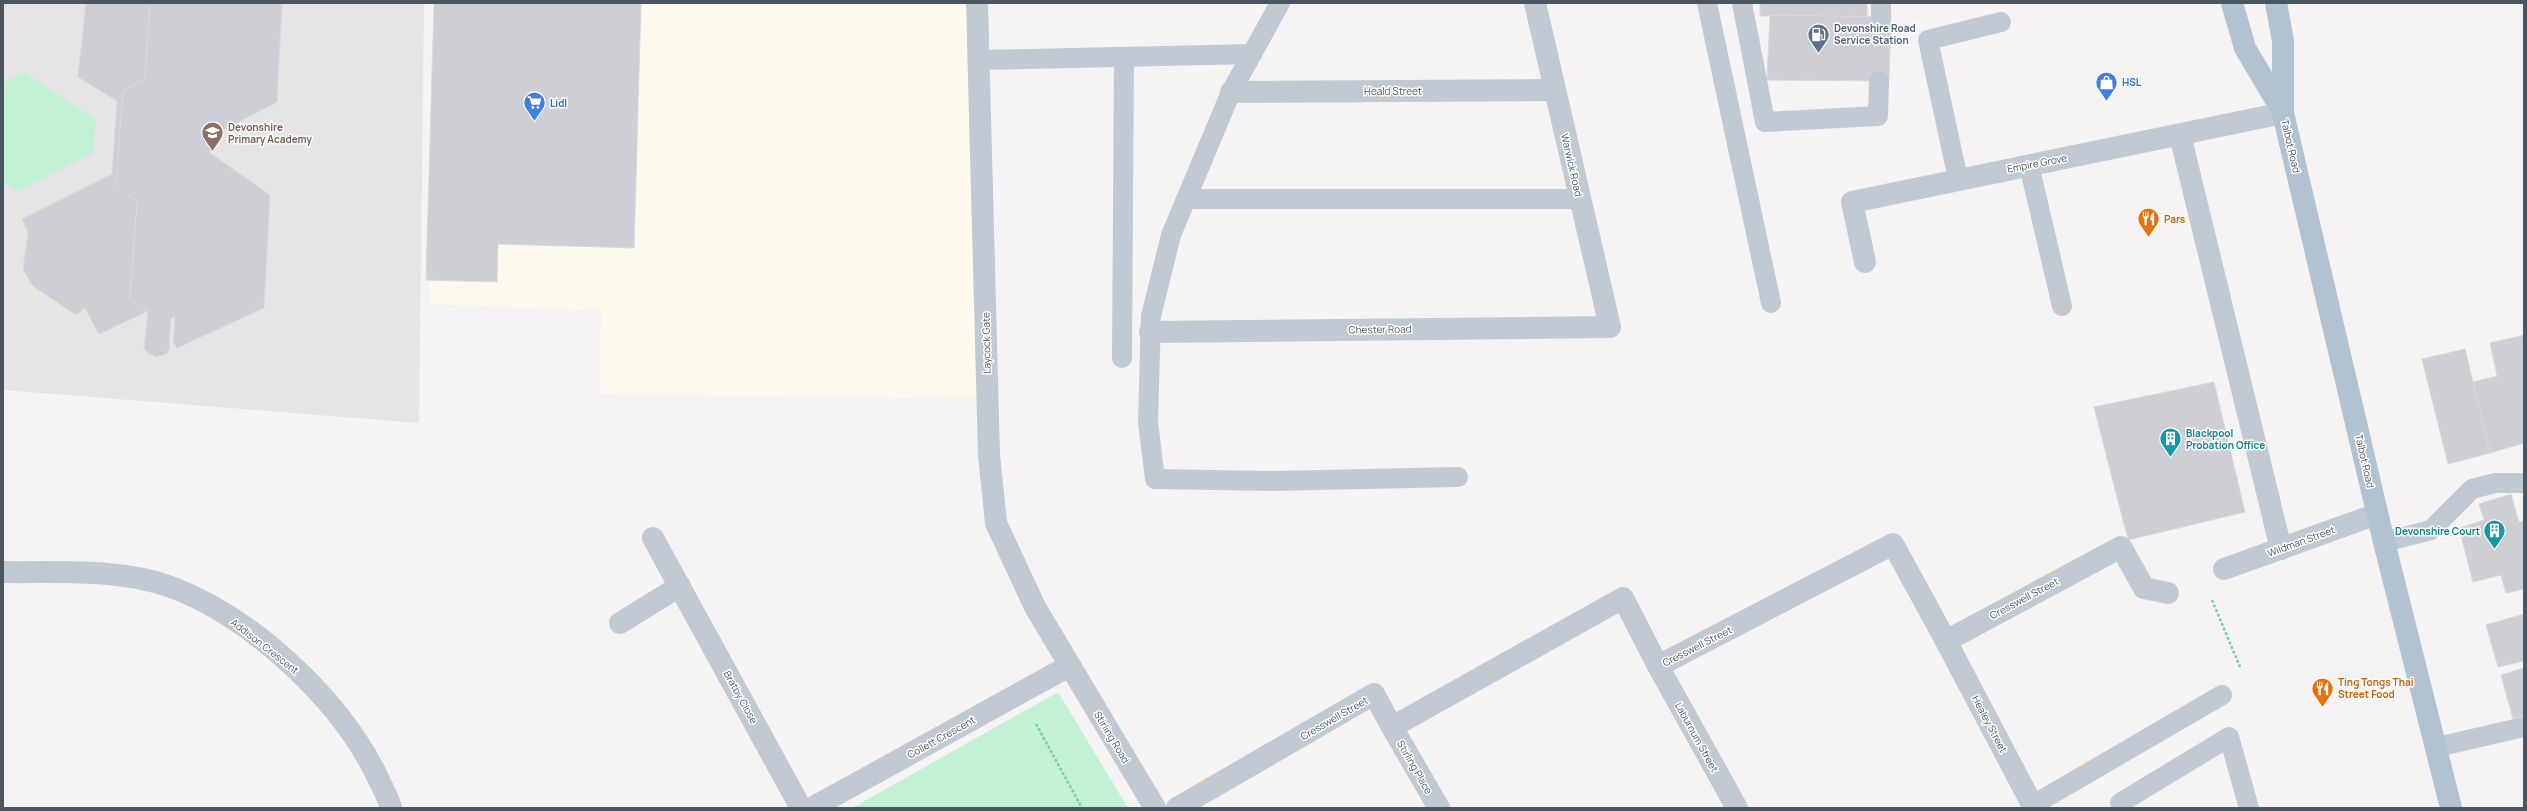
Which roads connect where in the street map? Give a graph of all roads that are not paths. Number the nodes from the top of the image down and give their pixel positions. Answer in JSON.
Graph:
{"nodes":[{"id":1,"x":977,"y":3,"type":"edge"},
{"id":2,"x":1280,"y":3,"type":"edge"},
{"id":3,"x":1535,"y":3,"type":"edge"},
{"id":4,"x":1707,"y":3,"type":"edge"},
{"id":5,"x":1742,"y":3,"type":"edge"},
{"id":6,"x":2232,"y":3,"type":"edge"},
{"id":7,"x":2276,"y":3,"type":"edge"},
{"id":8,"x":2001,"y":22,"type":"dead end"},
{"id":9,"x":1252,"y":54,"type":"junction"},
{"id":10,"x":1124,"y":58,"type":"junction"},
{"id":11,"x":979,"y":60,"type":"junction"},
{"id":12,"x":1879,"y":81,"type":"dead end"},
{"id":13,"x":1554,"y":90,"type":"junction"},
{"id":14,"x":1231,"y":92,"type":"junction"},
{"id":15,"x":2283,"y":113,"type":"junction"},
{"id":16,"x":2180,"y":136,"type":"junction"},
{"id":17,"x":2029,"y":165,"type":"junction"},
{"id":18,"x":1958,"y":179,"type":"junction"},
{"id":19,"x":1186,"y":199,"type":"junction"},
{"id":20,"x":1580,"y":199,"type":"junction"},
{"id":21,"x":1865,"y":262,"type":"dead end"},
{"id":22,"x":1771,"y":303,"type":"dead end"},
{"id":23,"x":2062,"y":306,"type":"dead end"},
{"id":24,"x":1610,"y":327,"type":"joint"},
{"id":25,"x":1150,"y":332,"type":"junction"},
{"id":26,"x":1122,"y":358,"type":"dead end"},
{"id":27,"x":1458,"y":476,"type":"dead end"},
{"id":28,"x":2524,"y":482,"type":"edge"},
{"id":29,"x":2377,"y":514,"type":"junction"},
{"id":30,"x":653,"y":538,"type":"dead end"},
{"id":31,"x":2384,"y":542,"type":"junction"},
{"id":32,"x":2281,"y":549,"type":"junction"},
{"id":33,"x":2224,"y":569,"type":"dead end"},
{"id":34,"x":3,"y":572,"type":"edge"},
{"id":35,"x":680,"y":586,"type":"junction"},
{"id":36,"x":2168,"y":593,"type":"dead end"},
{"id":37,"x":620,"y":623,"type":"dead end"},
{"id":38,"x":1946,"y":641,"type":"junction"},
{"id":39,"x":1069,"y":666,"type":"junction"},
{"id":40,"x":1658,"y":666,"type":"junction"},
{"id":41,"x":2222,"y":695,"type":"dead end"},
{"id":42,"x":2524,"y":726,"type":"edge"},
{"id":43,"x":1392,"y":727,"type":"junction"},
{"id":44,"x":2437,"y":747,"type":"junction"},
{"id":45,"x":2034,"y":806,"type":"edge"},
{"id":46,"x":391,"y":808,"type":"edge"},
{"id":47,"x":801,"y":808,"type":"edge"},
{"id":48,"x":812,"y":808,"type":"edge"},
{"id":49,"x":1155,"y":808,"type":"edge"},
{"id":50,"x":1177,"y":808,"type":"edge"},
{"id":51,"x":1439,"y":808,"type":"edge"},
{"id":52,"x":1737,"y":808,"type":"edge"},
{"id":53,"x":2123,"y":808,"type":"edge"},
{"id":54,"x":2249,"y":808,"type":"edge"},
{"id":55,"x":2451,"y":808,"type":"edge"}],
"edges":[{"from":1,"to":11,"type":"street","name":"Laycock Gate"},
{"from":2,"to":9,"type":"lane"},
{"from":3,"to":13,"type":"street","name":"Warwick Road"},
{"from":4,"to":22,"type":"lane"},
{"from":5,"to":12,"type":"lane"},
{"from":6,"to":15,"type":"main road","name":"Talbot Road"},
{"from":7,"to":15,"type":"main road","name":"Talbot Road"},
{"from":8,"to":18,"type":"lane"},
{"from":9,"to":10,"type":"lane"},
{"from":9,"to":14,"type":"lane"},
{"from":10,"to":11,"type":"lane"},
{"from":10,"to":26,"type":"lane"},
{"from":11,"to":39,"type":"street","name":"Laycock Gate"},
{"from":13,"to":14,"type":"street","name":"Heald Street"},
{"from":13,"to":20,"type":"street","name":"Warwick Road"},
{"from":14,"to":19,"type":"lane"},
{"from":15,"to":16,"type":"street","name":"Empire Grove"},
{"from":15,"to":29,"type":"main road","name":"Talbot Road"},
{"from":16,"to":17,"type":"street","name":"Empire Grove"},
{"from":16,"to":32,"type":"street"},
{"from":17,"to":18,"type":"street","name":"Empire Grove"},
{"from":17,"to":23,"type":"lane"},
{"from":18,"to":21,"type":"street","name":"Empire Grove"},
{"from":19,"to":20,"type":"lane"},
{"from":19,"to":25,"type":"lane"},
{"from":20,"to":24,"type":"street","name":"Warwick Road"},
{"from":24,"to":25,"type":"street","name":"Chester Road"},
{"from":25,"to":27,"type":"lane"},
{"from":28,"to":31,"type":"lane"},
{"from":29,"to":31,"type":"main road","name":"Talbot Road"},
{"from":29,"to":32,"type":"street","name":"Wildman Street"},
{"from":30,"to":35,"type":"street","name":"Bratby Close"},
{"from":31,"to":44,"type":"main road","name":"Talbot Road"},
{"from":32,"to":33,"type":"street","name":"Wildman Street"},
{"from":34,"to":46,"type":"street","name":"Addison Crescent"},
{"from":35,"to":37,"type":"street"},
{"from":35,"to":47,"type":"street","name":"Bratby Close"},
{"from":36,"to":38,"type":"street","name":"Cresswell Street"},
{"from":38,"to":40,"type":"street","name":"Cresswell Street"},
{"from":38,"to":45,"type":"street","name":"Healey Street"},
{"from":39,"to":48,"type":"street","name":"Collett Crescent"},
{"from":39,"to":49,"type":"street","name":"Stirling Road"},
{"from":40,"to":43,"type":"street","name":"Cresswell Street"},
{"from":40,"to":52,"type":"street","name":"Laburnum Street"},
{"from":41,"to":45,"type":"lane"},
{"from":42,"to":44,"type":"lane"},
{"from":43,"to":50,"type":"street","name":"Cresswell Street"},
{"from":43,"to":51,"type":"street","name":"Stirling Place"},
{"from":44,"to":55,"type":"main road","name":"Talbot Road"},
{"from":53,"to":54,"type":"lane"}]}
